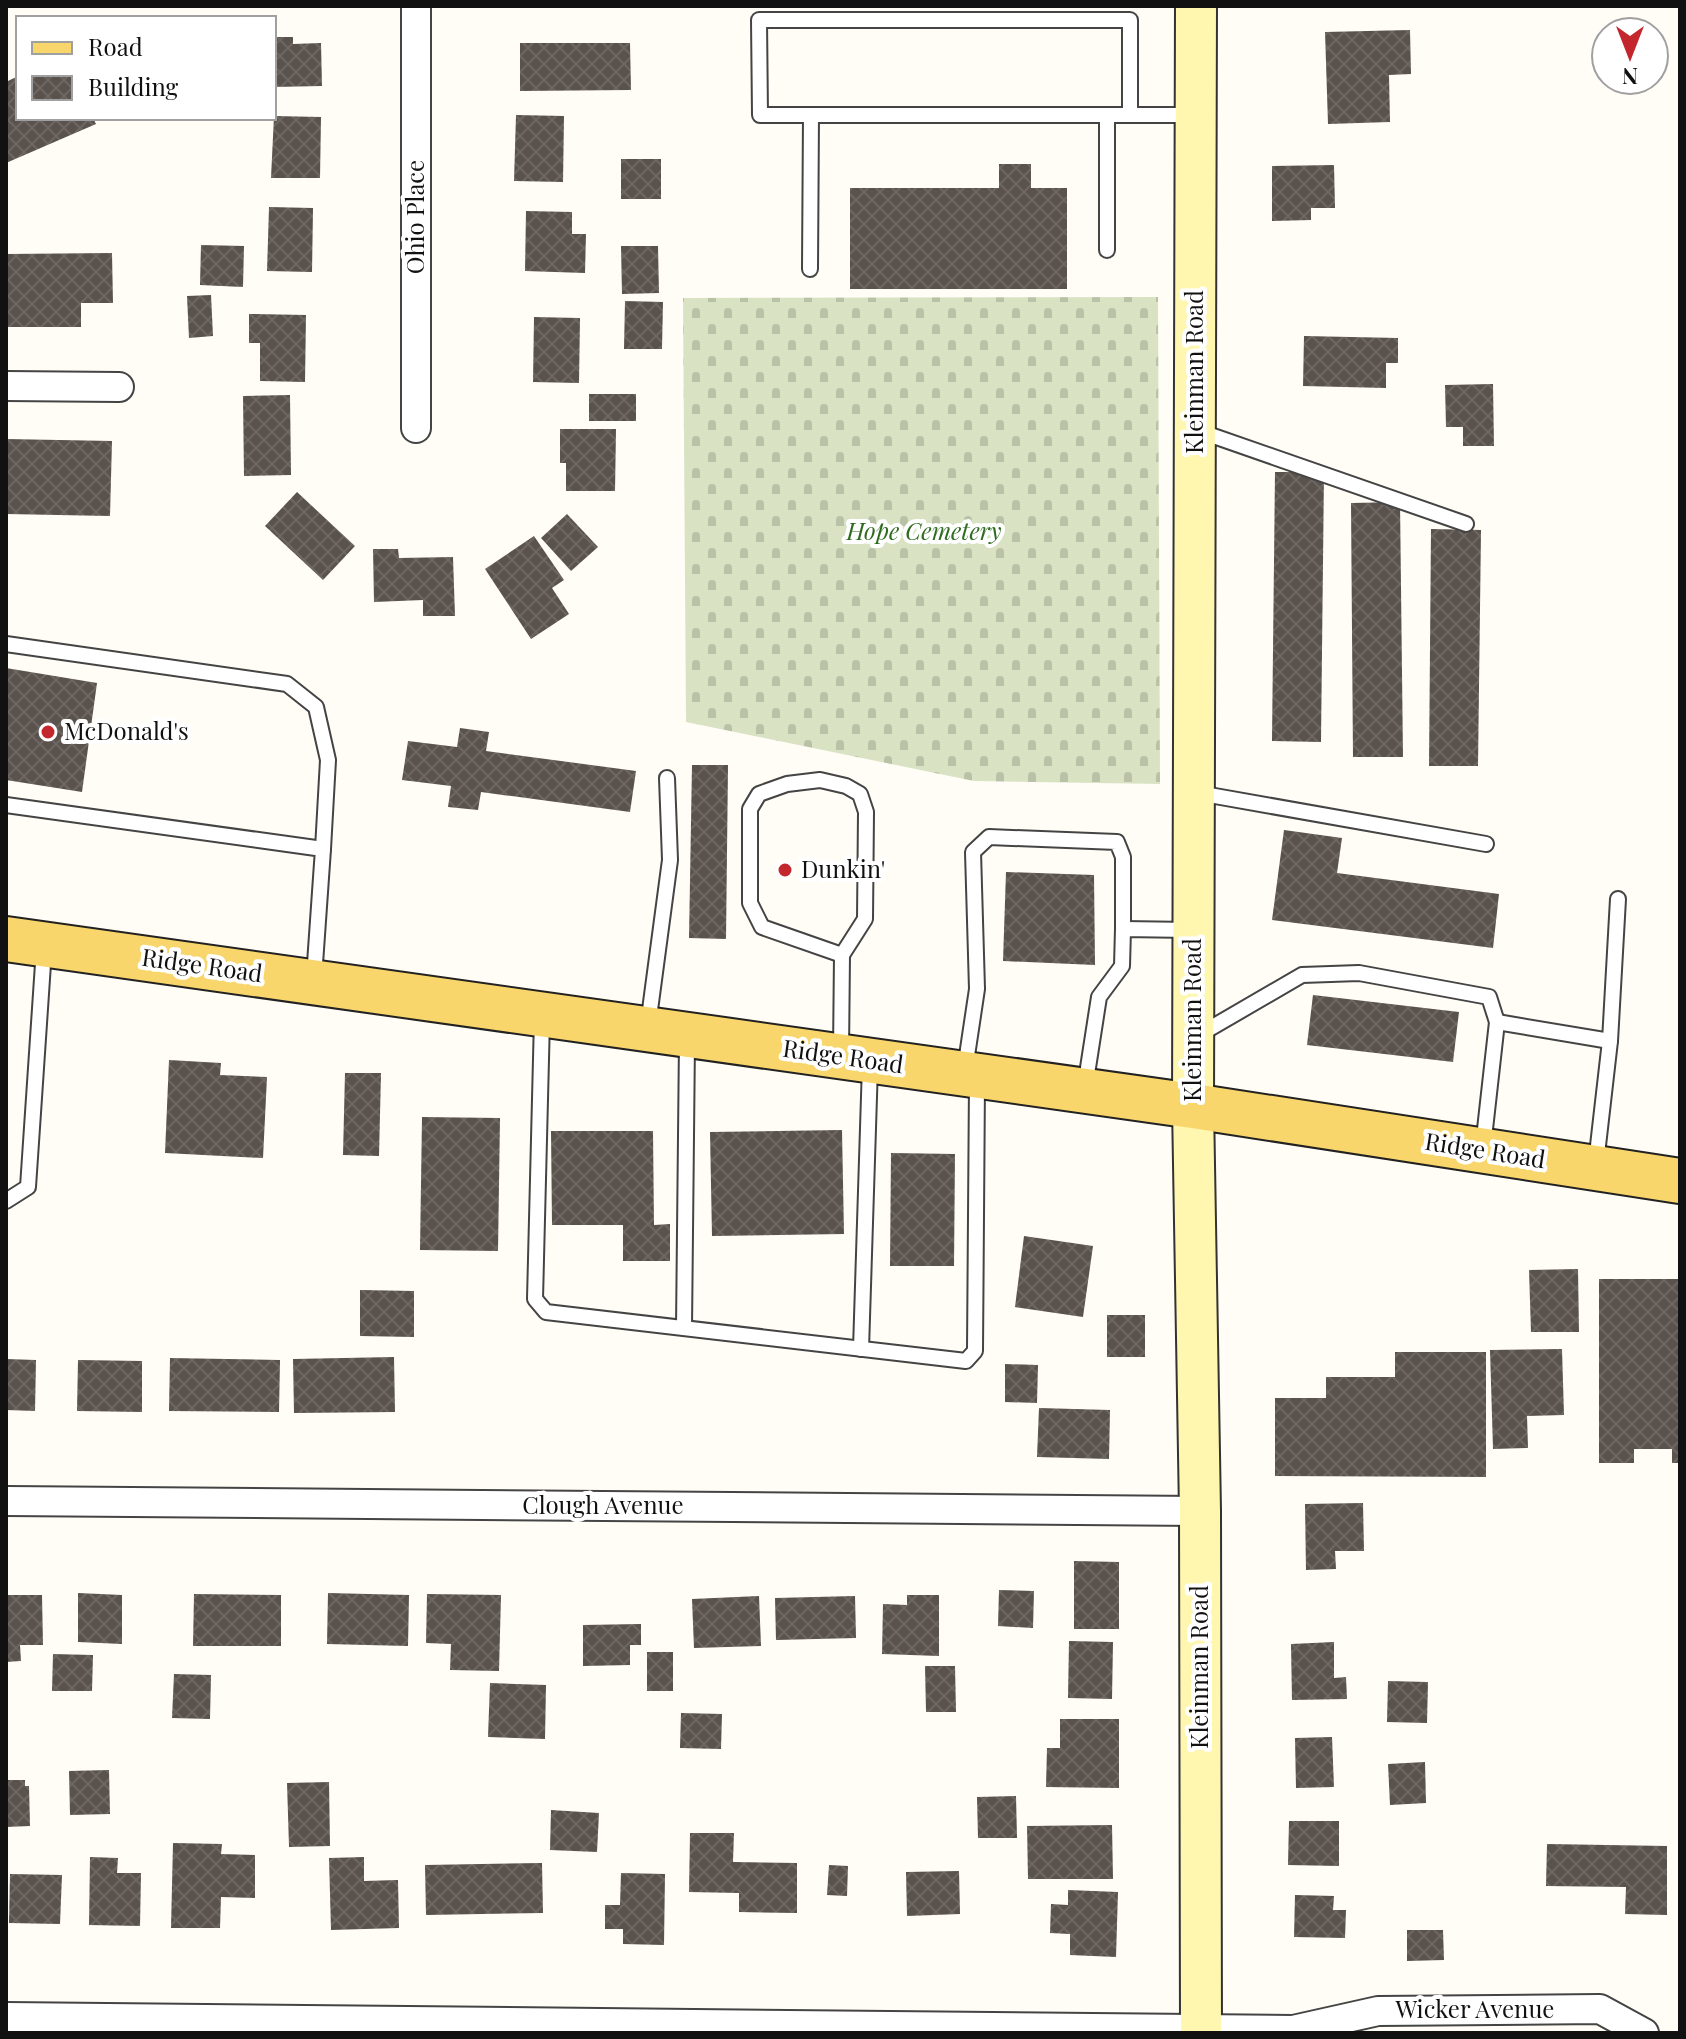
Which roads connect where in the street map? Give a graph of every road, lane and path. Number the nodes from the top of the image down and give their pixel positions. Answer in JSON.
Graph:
{"nodes":[{"id":1,"x":416,"y":6,"type":"edge"},
{"id":2,"x":1196,"y":6,"type":"edge"},
{"id":3,"x":811,"y":115,"type":"junction"},
{"id":4,"x":1107,"y":115,"type":"junction"},
{"id":5,"x":1130,"y":115,"type":"junction"},
{"id":6,"x":1195,"y":115,"type":"junction"},
{"id":7,"x":1107,"y":250,"type":"dead end"},
{"id":8,"x":810,"y":269,"type":"dead end"},
{"id":9,"x":6,"y":386,"type":"edge"},
{"id":10,"x":119,"y":387,"type":"dead end"},
{"id":11,"x":416,"y":428,"type":"dead end"},
{"id":12,"x":1195,"y":429,"type":"junction"},
{"id":13,"x":1466,"y":524,"type":"dead end"},
{"id":14,"x":6,"y":644,"type":"edge"},
{"id":15,"x":667,"y":778,"type":"dead end"},
{"id":16,"x":1194,"y":793,"type":"junction"},
{"id":17,"x":6,"y":805,"type":"edge"},
{"id":18,"x":1486,"y":844,"type":"dead end"},
{"id":19,"x":323,"y":849,"type":"junction"},
{"id":20,"x":1618,"y":899,"type":"dead end"},
{"id":21,"x":1123,"y":929,"type":"junction"},
{"id":22,"x":1193,"y":930,"type":"junction"},
{"id":23,"x":25,"y":942,"type":"edge"},
{"id":24,"x":842,"y":955,"type":"junction"},
{"id":25,"x":314,"y":982,"type":"junction"},
{"id":26,"x":542,"y":1015,"type":"junction"},
{"id":27,"x":1497,"y":1022,"type":"junction"},
{"id":28,"x":667,"y":1032,"type":"junction"},
{"id":29,"x":1193,"y":1039,"type":"junction"},
{"id":30,"x":1610,"y":1041,"type":"junction"},
{"id":31,"x":856,"y":1059,"type":"junction"},
{"id":32,"x":970,"y":1075,"type":"junction"},
{"id":33,"x":1085,"y":1092,"type":"junction"},
{"id":34,"x":1193,"y":1106,"type":"junction"},
{"id":35,"x":1482,"y":1151,"type":"junction"},
{"id":36,"x":1596,"y":1168,"type":"junction"},
{"id":37,"x":1680,"y":1181,"type":"edge"},
{"id":38,"x":6,"y":1201,"type":"edge"},
{"id":39,"x":684,"y":1328,"type":"junction"},
{"id":40,"x":861,"y":1349,"type":"junction"},
{"id":41,"x":6,"y":1501,"type":"edge"},
{"id":42,"x":1200,"y":1511,"type":"junction"},
{"id":43,"x":6,"y":2017,"type":"edge"},
{"id":44,"x":1201,"y":2031,"type":"edge"},
{"id":45,"x":1644,"y":2033,"type":"edge"}],
"edges":[{"from":1,"to":11,"type":"street","name":"Ohio Place"},
{"from":2,"to":6,"type":"street","name":"Kleinman Road"},
{"from":3,"to":4,"type":"lane"},
{"from":3,"to":5,"type":"lane"},
{"from":3,"to":8,"type":"lane"},
{"from":4,"to":5,"type":"lane"},
{"from":4,"to":7,"type":"lane"},
{"from":5,"to":6,"type":"lane"},
{"from":6,"to":12,"type":"street","name":"Kleinman Road"},
{"from":9,"to":10,"type":"street"},
{"from":12,"to":13,"type":"lane"},
{"from":12,"to":16,"type":"street","name":"Kleinman Road"},
{"from":14,"to":19,"type":"lane"},
{"from":15,"to":28,"type":"lane"},
{"from":16,"to":18,"type":"lane"},
{"from":16,"to":22,"type":"street","name":"Kleinman Road"},
{"from":17,"to":19,"type":"lane"},
{"from":19,"to":25,"type":"lane"},
{"from":20,"to":30,"type":"lane"},
{"from":21,"to":22,"type":"lane"},
{"from":21,"to":32,"type":"lane"},
{"from":21,"to":33,"type":"lane"},
{"from":22,"to":29,"type":"street","name":"Kleinman Road"},
{"from":23,"to":25,"type":"main road","name":"Ridge Road"},
{"from":23,"to":38,"type":"lane"},
{"from":24,"to":24,"type":"lane"},
{"from":24,"to":31,"type":"lane"},
{"from":25,"to":26,"type":"main road","name":"Ridge Road"},
{"from":26,"to":28,"type":"main road","name":"Ridge Road"},
{"from":26,"to":39,"type":"lane"},
{"from":27,"to":29,"type":"lane"},
{"from":27,"to":30,"type":"lane"},
{"from":27,"to":35,"type":"lane"},
{"from":28,"to":31,"type":"main road","name":"Ridge Road"},
{"from":28,"to":39,"type":"lane"},
{"from":29,"to":34,"type":"street","name":"Kleinman Road"},
{"from":30,"to":36,"type":"lane"},
{"from":31,"to":32,"type":"main road","name":"Ridge Road"},
{"from":31,"to":40,"type":"lane"},
{"from":32,"to":33,"type":"main road","name":"Ridge Road"},
{"from":32,"to":40,"type":"lane"},
{"from":33,"to":34,"type":"main road","name":"Ridge Road"},
{"from":34,"to":35,"type":"main road","name":"Ridge Road"},
{"from":34,"to":42,"type":"street","name":"Kleinman Road"},
{"from":35,"to":36,"type":"main road","name":"Ridge Road"},
{"from":36,"to":37,"type":"main road","name":"Ridge Road"},
{"from":39,"to":40,"type":"lane"},
{"from":41,"to":42,"type":"street","name":"Clough Avenue"},
{"from":42,"to":44,"type":"street","name":"Kleinman Road"},
{"from":43,"to":44,"type":"street","name":"Wicker Avenue"},
{"from":44,"to":45,"type":"street","name":"Wicker Avenue"}]}
